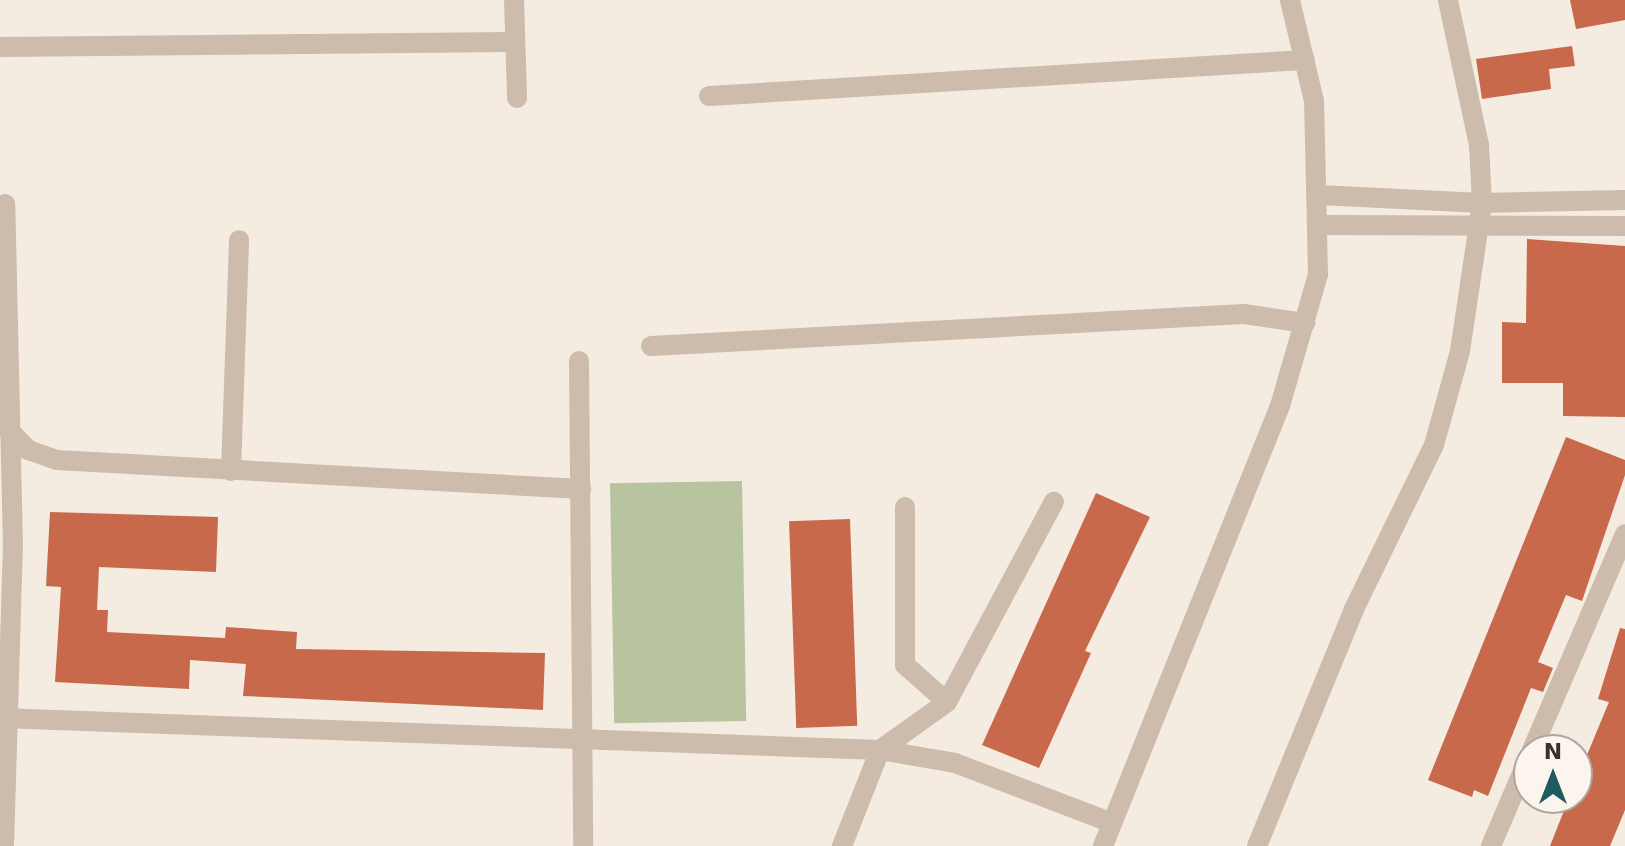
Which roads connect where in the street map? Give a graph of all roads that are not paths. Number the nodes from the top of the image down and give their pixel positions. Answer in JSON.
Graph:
{"nodes":[{"id":1,"x":514,"y":0,"type":"edge"},
{"id":2,"x":1290,"y":0,"type":"edge"},
{"id":3,"x":1448,"y":0,"type":"edge"},
{"id":4,"x":515,"y":42,"type":"junction"},
{"id":5,"x":0,"y":47,"type":"edge"},
{"id":6,"x":1305,"y":60,"type":"junction"},
{"id":7,"x":709,"y":96,"type":"dead end"},
{"id":8,"x":517,"y":98,"type":"dead end"},
{"id":9,"x":1319,"y":195,"type":"junction"},
{"id":10,"x":1625,"y":200,"type":"edge"},
{"id":11,"x":1482,"y":203,"type":"junction"},
{"id":12,"x":5,"y":204,"type":"dead end"},
{"id":13,"x":1320,"y":225,"type":"junction"},
{"id":14,"x":1480,"y":225,"type":"junction"},
{"id":15,"x":1625,"y":226,"type":"edge"},
{"id":16,"x":239,"y":240,"type":"dead end"},
{"id":17,"x":1305,"y":323,"type":"junction"},
{"id":18,"x":651,"y":346,"type":"dead end"},
{"id":19,"x":579,"y":361,"type":"dead end"},
{"id":20,"x":4,"y":427,"type":"edge"},
{"id":21,"x":231,"y":471,"type":"junction"},
{"id":22,"x":581,"y":489,"type":"junction"},
{"id":23,"x":1054,"y":502,"type":"dead end"},
{"id":24,"x":905,"y":507,"type":"dead end"},
{"id":25,"x":1625,"y":534,"type":"edge"},
{"id":26,"x":947,"y":702,"type":"junction"},
{"id":27,"x":3,"y":716,"type":"edge"},
{"id":28,"x":1539,"y":734,"type":"edge"},
{"id":29,"x":584,"y":742,"type":"junction"},
{"id":30,"x":880,"y":750,"type":"junction"},
{"id":31,"x":1513,"y":794,"type":"edge"},
{"id":32,"x":1112,"y":823,"type":"junction"},
{"id":33,"x":4,"y":846,"type":"edge"},
{"id":34,"x":583,"y":846,"type":"edge"},
{"id":35,"x":842,"y":846,"type":"edge"},
{"id":36,"x":1103,"y":846,"type":"edge"},
{"id":37,"x":1257,"y":846,"type":"edge"},
{"id":38,"x":1491,"y":846,"type":"edge"}],
"edges":[{"from":1,"to":4,"type":"street"},
{"from":2,"to":6,"type":"street"},
{"from":3,"to":11,"type":"street"},
{"from":4,"to":5,"type":"street"},
{"from":4,"to":8,"type":"street"},
{"from":6,"to":7,"type":"street"},
{"from":6,"to":9,"type":"street"},
{"from":9,"to":11,"type":"street"},
{"from":9,"to":13,"type":"street"},
{"from":10,"to":11,"type":"street"},
{"from":11,"to":14,"type":"street"},
{"from":12,"to":20,"type":"street"},
{"from":13,"to":14,"type":"street"},
{"from":13,"to":17,"type":"street"},
{"from":14,"to":15,"type":"street"},
{"from":14,"to":37,"type":"street"},
{"from":16,"to":21,"type":"street"},
{"from":17,"to":18,"type":"street"},
{"from":17,"to":32,"type":"street"},
{"from":19,"to":22,"type":"street"},
{"from":20,"to":21,"type":"street"},
{"from":20,"to":27,"type":"street"},
{"from":21,"to":22,"type":"street"},
{"from":22,"to":29,"type":"street"},
{"from":23,"to":26,"type":"street"},
{"from":24,"to":26,"type":"street"},
{"from":25,"to":28,"type":"street"},
{"from":26,"to":30,"type":"street"},
{"from":27,"to":29,"type":"street"},
{"from":27,"to":33,"type":"street"},
{"from":29,"to":30,"type":"street"},
{"from":29,"to":34,"type":"street"},
{"from":30,"to":32,"type":"street"},
{"from":30,"to":35,"type":"street"},
{"from":31,"to":38,"type":"street"},
{"from":32,"to":36,"type":"street"}]}
